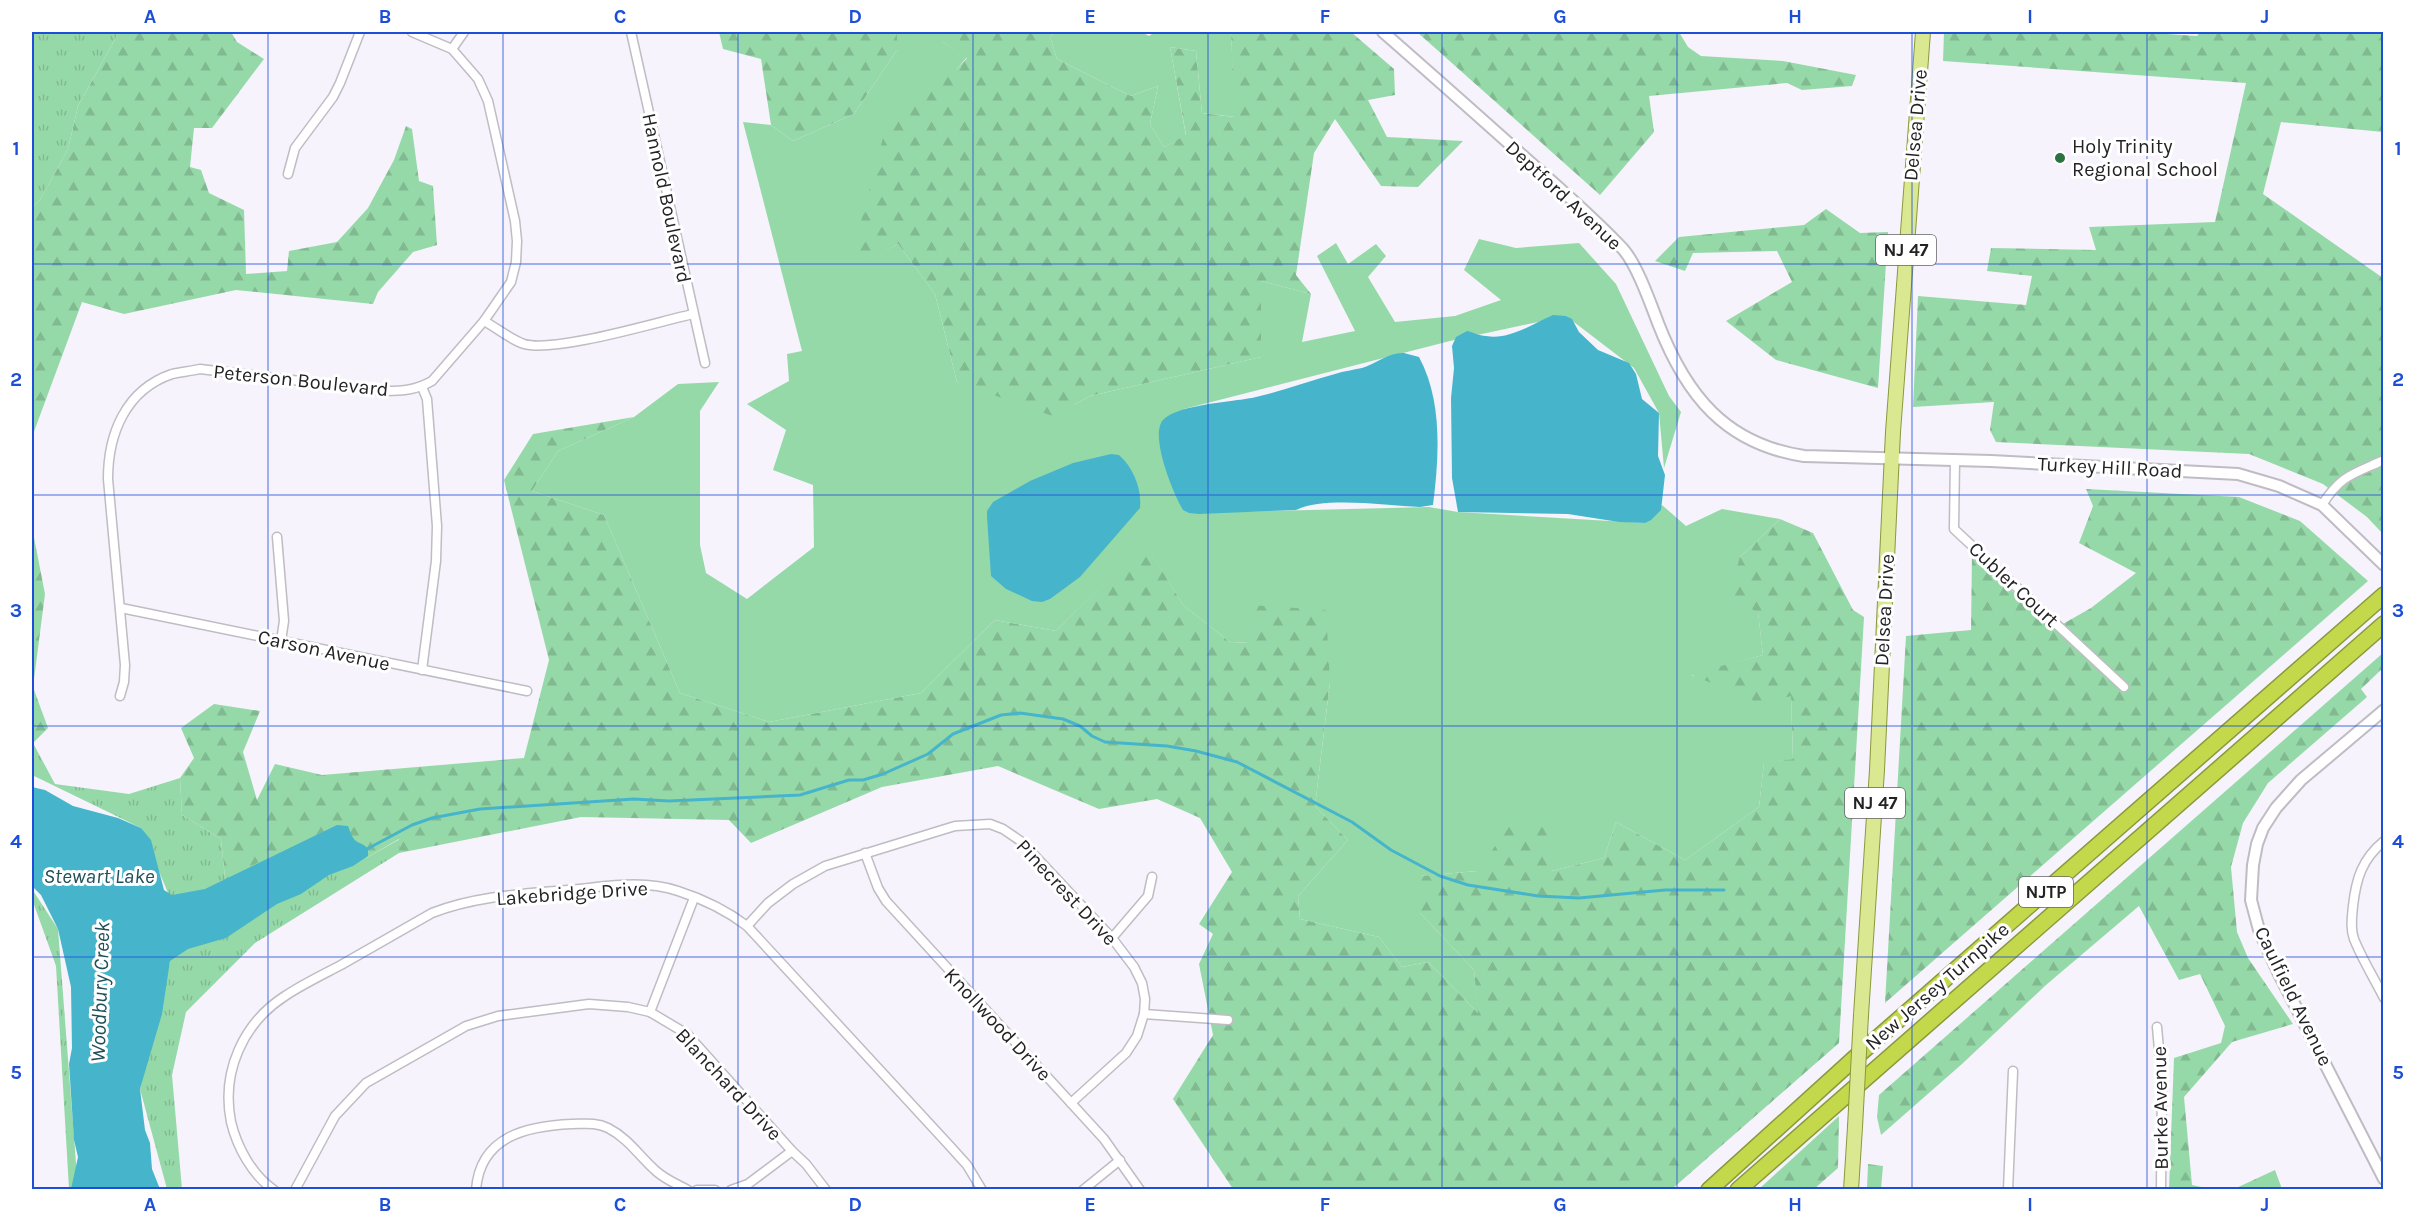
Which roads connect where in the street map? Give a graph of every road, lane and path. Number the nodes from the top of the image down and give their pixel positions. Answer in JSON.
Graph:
{"nodes":[{"id":1,"x":360,"y":32,"type":"edge"},
{"id":2,"x":412,"y":32,"type":"edge"},
{"id":3,"x":465,"y":32,"type":"edge"},
{"id":4,"x":631,"y":32,"type":"edge"},
{"id":5,"x":1383,"y":32,"type":"edge"},
{"id":6,"x":1923,"y":32,"type":"edge"},
{"id":7,"x":452,"y":49,"type":"junction"},
{"id":8,"x":288,"y":174,"type":"dead end"},
{"id":9,"x":693,"y":314,"type":"junction"},
{"id":10,"x":484,"y":321,"type":"junction"},
{"id":11,"x":705,"y":363,"type":"dead end"},
{"id":12,"x":422,"y":387,"type":"junction"},
{"id":13,"x":1893,"y":458,"type":"junction"},
{"id":14,"x":1955,"y":460,"type":"junction"},
{"id":15,"x":2384,"y":460,"type":"edge"},
{"id":16,"x":2322,"y":505,"type":"junction"},
{"id":17,"x":277,"y":537,"type":"dead end"},
{"id":18,"x":2382,"y":564,"type":"edge"},
{"id":19,"x":2384,"y":595,"type":"edge"},
{"id":20,"x":121,"y":608,"type":"junction"},
{"id":21,"x":2384,"y":624,"type":"edge"},
{"id":22,"x":281,"y":641,"type":"junction"},
{"id":23,"x":422,"y":670,"type":"junction"},
{"id":24,"x":2124,"y":687,"type":"dead end"},
{"id":25,"x":526,"y":691,"type":"dead end"},
{"id":26,"x":120,"y":696,"type":"dead end"},
{"id":27,"x":2384,"y":710,"type":"edge"},
{"id":28,"x":2384,"y":841,"type":"edge"},
{"id":29,"x":865,"y":853,"type":"junction"},
{"id":30,"x":1152,"y":877,"type":"dead end"},
{"id":31,"x":694,"y":898,"type":"junction"},
{"id":32,"x":747,"y":926,"type":"junction"},
{"id":33,"x":1112,"y":938,"type":"junction"},
{"id":34,"x":2384,"y":998,"type":"edge"},
{"id":35,"x":650,"y":1012,"type":"junction"},
{"id":36,"x":1144,"y":1014,"type":"junction"},
{"id":37,"x":1228,"y":1020,"type":"dead end"},
{"id":38,"x":2157,"y":1027,"type":"dead end"},
{"id":39,"x":2013,"y":1071,"type":"dead end"},
{"id":40,"x":1071,"y":1103,"type":"junction"},
{"id":41,"x":792,"y":1151,"type":"junction"},
{"id":42,"x":1120,"y":1160,"type":"junction"},
{"id":43,"x":2384,"y":1179,"type":"edge"},
{"id":44,"x":274,"y":1190,"type":"edge"},
{"id":45,"x":296,"y":1190,"type":"edge"},
{"id":46,"x":476,"y":1190,"type":"edge"},
{"id":47,"x":688,"y":1190,"type":"edge"},
{"id":48,"x":697,"y":1190,"type":"edge"},
{"id":49,"x":715,"y":1190,"type":"edge"},
{"id":50,"x":731,"y":1190,"type":"edge"},
{"id":51,"x":826,"y":1190,"type":"edge"},
{"id":52,"x":982,"y":1190,"type":"edge"},
{"id":53,"x":1083,"y":1190,"type":"edge"},
{"id":54,"x":1140,"y":1190,"type":"edge"},
{"id":55,"x":1709,"y":1190,"type":"edge"},
{"id":56,"x":1738,"y":1190,"type":"edge"},
{"id":57,"x":1851,"y":1190,"type":"edge"},
{"id":58,"x":2008,"y":1190,"type":"edge"},
{"id":59,"x":2161,"y":1190,"type":"edge"}],
"edges":[{"from":1,"to":8,"type":"street"},
{"from":2,"to":7,"type":"street"},
{"from":3,"to":7,"type":"street"},
{"from":4,"to":9,"type":"street","name":"Hannold Boulevard"},
{"from":5,"to":13,"type":"street","name":"Deptford Avenue"},
{"from":6,"to":13,"type":"main road","name":"Delsea Drive","number":"NJ 47"},
{"from":7,"to":10,"type":"street"},
{"from":9,"to":10,"type":"street"},
{"from":9,"to":11,"type":"street","name":"Hannold Boulevard"},
{"from":10,"to":12,"type":"street"},
{"from":12,"to":20,"type":"street","name":"Peterson Boulevard"},
{"from":12,"to":23,"type":"street"},
{"from":13,"to":14,"type":"street","name":"Turkey Hill Road"},
{"from":13,"to":57,"type":"main road","name":"Delsea Drive","number":"NJ 47","bridge":true},
{"from":14,"to":16,"type":"street","name":"Turkey Hill Road"},
{"from":14,"to":24,"type":"street","name":"Cubler Court"},
{"from":15,"to":16,"type":"street"},
{"from":16,"to":18,"type":"street","name":"Turkey Hill Road"},
{"from":17,"to":22,"type":"street"},
{"from":19,"to":55,"type":"highway","name":"New Jersey Turnpike","number":"NJTP"},
{"from":20,"to":22,"type":"street","name":"Carson Avenue"},
{"from":20,"to":26,"type":"street","name":"Peterson Boulevard"},
{"from":21,"to":56,"type":"highway","name":"New Jersey Turnpike","number":"NJTP"},
{"from":22,"to":23,"type":"street","name":"Carson Avenue"},
{"from":23,"to":25,"type":"street","name":"Carson Avenue"},
{"from":27,"to":43,"type":"street","name":"Caulfield Avenue"},
{"from":28,"to":34,"type":"street"},
{"from":29,"to":32,"type":"street","name":"Pinecrest Drive"},
{"from":29,"to":33,"type":"street","name":"Pinecrest Drive"},
{"from":29,"to":40,"type":"street","name":"Knollwood Drive"},
{"from":30,"to":33,"type":"street"},
{"from":31,"to":32,"type":"street","name":"Lakebridge Drive"},
{"from":31,"to":35,"type":"street"},
{"from":31,"to":44,"type":"street","name":"Lakebridge Drive"},
{"from":32,"to":52,"type":"street","name":"Lakebridge Drive"},
{"from":33,"to":36,"type":"street","name":"Pinecrest Drive"},
{"from":35,"to":41,"type":"street","name":"Blanchard Drive"},
{"from":35,"to":45,"type":"street","name":"Blanchard Drive"},
{"from":36,"to":37,"type":"street"},
{"from":36,"to":40,"type":"street","name":"Pinecrest Drive"},
{"from":38,"to":59,"type":"street","name":"Burke Avenue"},
{"from":39,"to":58,"type":"street"},
{"from":40,"to":42,"type":"street","name":"Knollwood Drive"},
{"from":41,"to":50,"type":"street"},
{"from":41,"to":51,"type":"street","name":"Blanchard Drive"},
{"from":42,"to":53,"type":"street"},
{"from":42,"to":54,"type":"street","name":"Knollwood Drive"},
{"from":46,"to":47,"type":"street"},
{"from":48,"to":49,"type":"street"}]}
